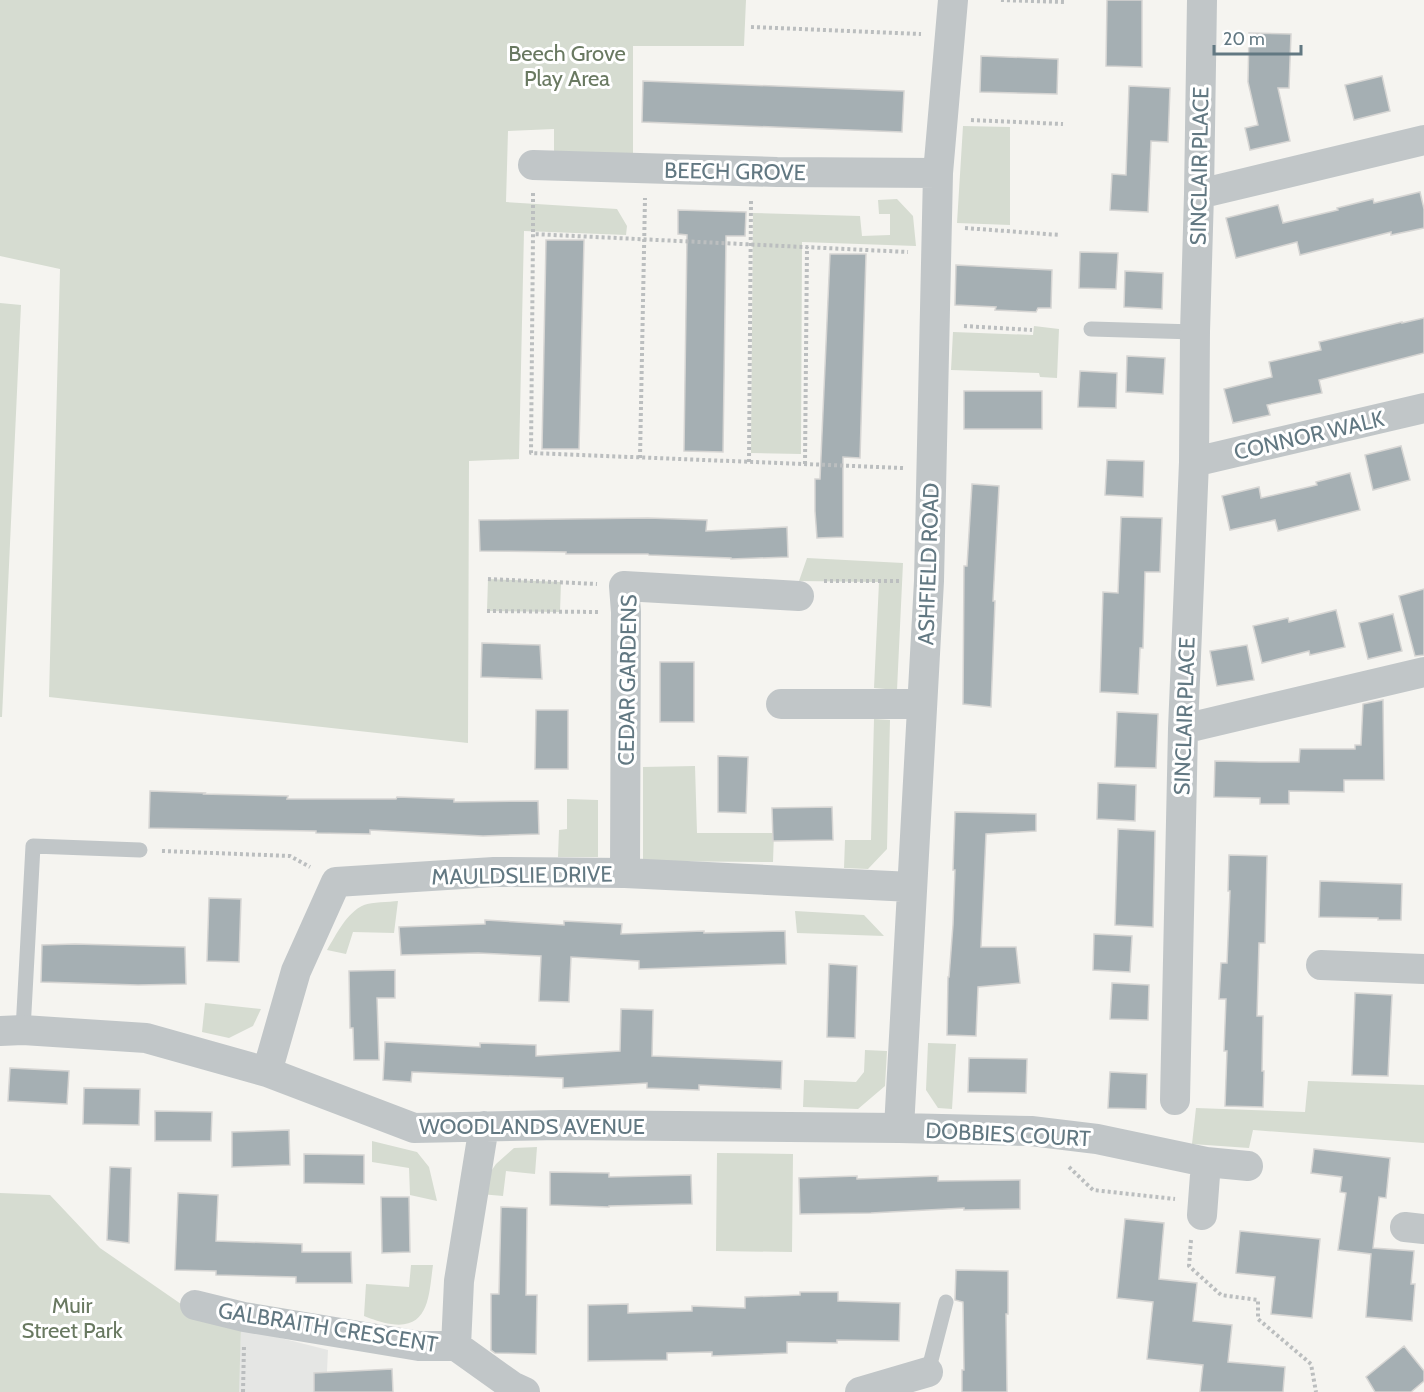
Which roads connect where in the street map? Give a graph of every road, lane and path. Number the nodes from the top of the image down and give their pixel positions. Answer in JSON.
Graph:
{"nodes":[{"id":1,"x":953,"y":0,"type":"edge"},
{"id":2,"x":1001,"y":0,"type":"edge"},
{"id":3,"x":1202,"y":0,"type":"edge"},
{"id":4,"x":1064,"y":2,"type":"dead end"},
{"id":5,"x":751,"y":27,"type":"dead end"},
{"id":6,"x":950,"y":35,"type":"junction"},
{"id":7,"x":943,"y":119,"type":"junction"},
{"id":8,"x":1063,"y":124,"type":"dead end"},
{"id":9,"x":1424,"y":140,"type":"edge"},
{"id":10,"x":533,"y":165,"type":"joint"},
{"id":11,"x":646,"y":169,"type":"junction"},
{"id":12,"x":752,"y":171,"type":"junction"},
{"id":13,"x":938,"y":173,"type":"junction"},
{"id":14,"x":1200,"y":194,"type":"junction"},
{"id":15,"x":533,"y":234,"type":"junction"},
{"id":16,"x":1060,"y":235,"type":"dead end"},
{"id":17,"x":645,"y":239,"type":"junction"},
{"id":18,"x":936,"y":240,"type":"junction"},
{"id":19,"x":750,"y":244,"type":"junction"},
{"id":20,"x":807,"y":247,"type":"junction"},
{"id":21,"x":935,"y":324,"type":"junction"},
{"id":22,"x":1091,"y":329,"type":"dead end"},
{"id":23,"x":1032,"y":330,"type":"dead end"},
{"id":24,"x":1195,"y":332,"type":"junction"},
{"id":25,"x":1424,"y":408,"type":"edge"},
{"id":26,"x":640,"y":458,"type":"junction"},
{"id":27,"x":749,"y":462,"type":"junction"},
{"id":28,"x":1194,"y":462,"type":"junction"},
{"id":29,"x":804,"y":464,"type":"junction"},
{"id":30,"x":932,"y":469,"type":"junction"},
{"id":31,"x":488,"y":579,"type":"dead end"},
{"id":32,"x":929,"y":581,"type":"junction"},
{"id":33,"x":799,"y":596,"type":"joint"},
{"id":34,"x":625,"y":599,"type":"junction"},
{"id":35,"x":487,"y":612,"type":"dead end"},
{"id":36,"x":1424,"y":672,"type":"edge"},
{"id":37,"x":781,"y":704,"type":"dead end"},
{"id":38,"x":922,"y":704,"type":"junction"},
{"id":39,"x":1183,"y":729,"type":"junction"},
{"id":40,"x":140,"y":850,"type":"joint"},
{"id":41,"x":625,"y":873,"type":"junction"},
{"id":42,"x":336,"y":882,"type":"junction"},
{"id":43,"x":912,"y":887,"type":"junction"},
{"id":44,"x":1320,"y":965,"type":"dead end"},
{"id":45,"x":1424,"y":969,"type":"edge"},
{"id":46,"x":12,"y":1031,"type":"edge"},
{"id":47,"x":267,"y":1072,"type":"junction"},
{"id":48,"x":1175,"y":1100,"type":"dead end"},
{"id":49,"x":484,"y":1126,"type":"junction"},
{"id":50,"x":899,"y":1128,"type":"junction"},
{"id":51,"x":1031,"y":1131,"type":"junction"},
{"id":52,"x":1206,"y":1162,"type":"junction"},
{"id":53,"x":1248,"y":1166,"type":"dead end"},
{"id":54,"x":1198,"y":1217,"type":"junction"},
{"id":55,"x":946,"y":1302,"type":"dead end"},
{"id":56,"x":195,"y":1305,"type":"dead end"},
{"id":57,"x":244,"y":1317,"type":"junction"},
{"id":58,"x":456,"y":1346,"type":"junction"},
{"id":59,"x":928,"y":1372,"type":"joint"},
{"id":60,"x":243,"y":1392,"type":"edge"},
{"id":61,"x":525,"y":1392,"type":"edge"},
{"id":62,"x":860,"y":1392,"type":"edge"},
{"id":63,"x":1316,"y":1392,"type":"edge"}],
"edges":[{"from":1,"to":6,"type":"street","name":"ASHFIELD ROAD"},
{"from":2,"to":4,"type":"path"},
{"from":3,"to":14,"type":"street","name":"SINCLAIR PLACE"},
{"from":5,"to":6,"type":"path"},
{"from":6,"to":7,"type":"street","name":"ASHFIELD ROAD"},
{"from":7,"to":8,"type":"path"},
{"from":7,"to":13,"type":"street","name":"ASHFIELD ROAD"},
{"from":9,"to":14,"type":"street"},
{"from":10,"to":11,"type":"street","name":"BEECH GROVE"},
{"from":10,"to":15,"type":"path"},
{"from":11,"to":12,"type":"street","name":"BEECH GROVE"},
{"from":11,"to":17,"type":"path"},
{"from":12,"to":13,"type":"street","name":"BEECH GROVE"},
{"from":12,"to":19,"type":"path"},
{"from":13,"to":18,"type":"street","name":"ASHFIELD ROAD"},
{"from":14,"to":24,"type":"street","name":"SINCLAIR PLACE"},
{"from":15,"to":17,"type":"path"},
{"from":15,"to":26,"type":"path"},
{"from":16,"to":18,"type":"path"},
{"from":17,"to":19,"type":"path"},
{"from":17,"to":26,"type":"path"},
{"from":18,"to":20,"type":"path"},
{"from":18,"to":21,"type":"street","name":"ASHFIELD ROAD"},
{"from":19,"to":20,"type":"path"},
{"from":19,"to":27,"type":"path"},
{"from":20,"to":29,"type":"path"},
{"from":21,"to":23,"type":"path"},
{"from":21,"to":30,"type":"street","name":"ASHFIELD ROAD"},
{"from":22,"to":24,"type":"lane"},
{"from":24,"to":28,"type":"street","name":"SINCLAIR PLACE"},
{"from":25,"to":28,"type":"street","name":"CONNOR WALK"},
{"from":26,"to":27,"type":"path"},
{"from":27,"to":29,"type":"path"},
{"from":28,"to":39,"type":"street","name":"SINCLAIR PLACE"},
{"from":29,"to":30,"type":"path"},
{"from":30,"to":32,"type":"street","name":"ASHFIELD ROAD"},
{"from":31,"to":34,"type":"path"},
{"from":32,"to":33,"type":"path"},
{"from":32,"to":38,"type":"street","name":"ASHFIELD ROAD"},
{"from":33,"to":34,"type":"street","name":"CEDAR GARDENS"},
{"from":34,"to":35,"type":"path"},
{"from":34,"to":41,"type":"street","name":"CEDAR GARDENS"},
{"from":36,"to":39,"type":"street"},
{"from":37,"to":38,"type":"street"},
{"from":38,"to":43,"type":"street","name":"ASHFIELD ROAD"},
{"from":39,"to":48,"type":"street","name":"SINCLAIR PLACE"},
{"from":40,"to":42,"type":"path"},
{"from":40,"to":46,"type":"lane"},
{"from":41,"to":42,"type":"street","name":"MAULDSLIE DRIVE"},
{"from":41,"to":43,"type":"street","name":"MAULDSLIE DRIVE"},
{"from":42,"to":47,"type":"street"},
{"from":43,"to":50,"type":"street","name":"ASHFIELD ROAD"},
{"from":44,"to":45,"type":"street"},
{"from":46,"to":47,"type":"street","name":"WOODLANDS AVENUE"},
{"from":47,"to":49,"type":"street","name":"WOODLANDS AVENUE"},
{"from":49,"to":50,"type":"street","name":"WOODLANDS AVENUE"},
{"from":49,"to":58,"type":"street","name":"GALBRAITH CRESCENT"},
{"from":50,"to":51,"type":"street","name":"DOBBIES COURT"},
{"from":51,"to":52,"type":"street","name":"DOBBIES COURT"},
{"from":51,"to":54,"type":"path"},
{"from":52,"to":53,"type":"street","name":"DOBBIES COURT"},
{"from":52,"to":54,"type":"street"},
{"from":54,"to":63,"type":"path"},
{"from":55,"to":59,"type":"lane"},
{"from":56,"to":57,"type":"street","name":"GALBRAITH CRESCENT"},
{"from":57,"to":58,"type":"street","name":"GALBRAITH CRESCENT"},
{"from":57,"to":60,"type":"path"},
{"from":58,"to":61,"type":"street"},
{"from":59,"to":62,"type":"street"}]}
